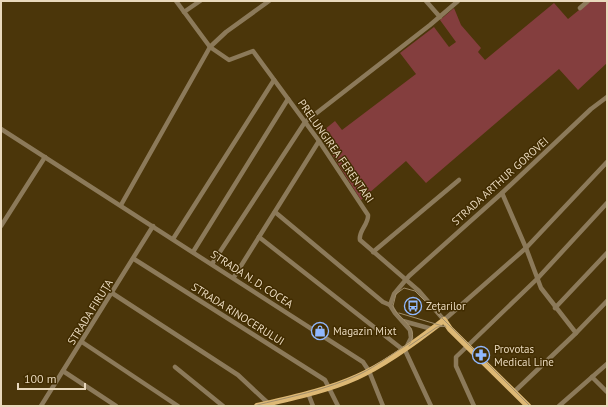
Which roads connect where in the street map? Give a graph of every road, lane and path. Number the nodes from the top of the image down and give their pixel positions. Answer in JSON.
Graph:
{"nodes":[{"id":1,"x":176,"y":1,"type":"edge"},
{"id":2,"x":200,"y":1,"type":"edge"},
{"id":3,"x":269,"y":1,"type":"edge"},
{"id":4,"x":426,"y":1,"type":"edge"},
{"id":5,"x":458,"y":1,"type":"edge"},
{"id":6,"x":588,"y":1,"type":"edge"},
{"id":7,"x":580,"y":8,"type":"dead end"},
{"id":8,"x":184,"y":12,"type":"junction"},
{"id":9,"x":440,"y":17,"type":"junction"},
{"id":10,"x":210,"y":47,"type":"junction"},
{"id":11,"x":274,"y":80,"type":"junction"},
{"id":12,"x":607,"y":98,"type":"edge"},
{"id":13,"x":288,"y":99,"type":"junction"},
{"id":14,"x":305,"y":122,"type":"junction"},
{"id":15,"x":2,"y":132,"type":"edge"},
{"id":16,"x":319,"y":141,"type":"junction"},
{"id":17,"x":45,"y":157,"type":"junction"},
{"id":18,"x":607,"y":162,"type":"edge"},
{"id":19,"x":459,"y":180,"type":"dead end"},
{"id":20,"x":502,"y":193,"type":"junction"},
{"id":21,"x":607,"y":204,"type":"edge"},
{"id":22,"x":121,"y":205,"type":"junction"},
{"id":23,"x":275,"y":212,"type":"junction"},
{"id":24,"x":1,"y":226,"type":"edge"},
{"id":25,"x":153,"y":226,"type":"junction"},
{"id":26,"x":259,"y":237,"type":"junction"},
{"id":27,"x":173,"y":239,"type":"junction"},
{"id":28,"x":526,"y":248,"type":"junction"},
{"id":29,"x":193,"y":252,"type":"junction"},
{"id":30,"x":373,"y":252,"type":"junction"},
{"id":31,"x":607,"y":253,"type":"edge"},
{"id":32,"x":134,"y":259,"type":"junction"},
{"id":33,"x":212,"y":264,"type":"junction"},
{"id":34,"x":234,"y":277,"type":"junction"},
{"id":35,"x":405,"y":279,"type":"junction"},
{"id":36,"x":537,"y":279,"type":"junction"},
{"id":37,"x":112,"y":293,"type":"junction"},
{"id":38,"x":607,"y":301,"type":"edge"},
{"id":39,"x":390,"y":305,"type":"junction"},
{"id":40,"x":555,"y":308,"type":"junction"},
{"id":41,"x":444,"y":320,"type":"junction"},
{"id":42,"x":403,"y":321,"type":"junction"},
{"id":43,"x":432,"y":329,"type":"junction"},
{"id":44,"x":450,"y":329,"type":"junction"},
{"id":45,"x":576,"y":333,"type":"junction"},
{"id":46,"x":82,"y":342,"type":"junction"},
{"id":47,"x":467,"y":346,"type":"junction"},
{"id":48,"x":404,"y":348,"type":"junction"},
{"id":49,"x":175,"y":367,"type":"dead end"},
{"id":50,"x":606,"y":368,"type":"edge"},
{"id":51,"x":63,"y":371,"type":"junction"},
{"id":52,"x":369,"y":371,"type":"junction"},
{"id":53,"x":592,"y":377,"type":"junction"},
{"id":54,"x":330,"y":387,"type":"junction"},
{"id":55,"x":514,"y":392,"type":"junction"},
{"id":56,"x":607,"y":392,"type":"edge"},
{"id":57,"x":308,"y":393,"type":"junction"},
{"id":58,"x":43,"y":405,"type":"edge"},
{"id":59,"x":269,"y":405,"type":"edge"},
{"id":60,"x":116,"y":406,"type":"edge"},
{"id":61,"x":178,"y":406,"type":"edge"},
{"id":62,"x":223,"y":406,"type":"edge"},
{"id":63,"x":258,"y":406,"type":"edge"},
{"id":64,"x":313,"y":406,"type":"edge"},
{"id":65,"x":338,"y":406,"type":"edge"},
{"id":66,"x":383,"y":406,"type":"edge"},
{"id":67,"x":431,"y":406,"type":"edge"},
{"id":68,"x":474,"y":406,"type":"edge"},
{"id":69,"x":528,"y":406,"type":"edge"},
{"id":70,"x":559,"y":406,"type":"edge"}],
"edges":[{"from":1,"to":8,"type":"street"},
{"from":2,"to":8,"type":"street"},
{"from":3,"to":10,"type":"street"},
{"from":4,"to":9,"type":"street"},
{"from":5,"to":9,"type":"street"},
{"from":6,"to":7,"type":"street"},
{"from":8,"to":10,"type":"street"},
{"from":9,"to":14,"type":"street"},
{"from":10,"to":11,"type":"street","name":"PRELUNGIREA FERENTARI"},
{"from":10,"to":22,"type":"street"},
{"from":11,"to":13,"type":"street","name":"PRELUNGIREA FERENTARI"},
{"from":11,"to":27,"type":"street"},
{"from":12,"to":20,"type":"street","name":"STRADA ARTHUR GOROVEI"},
{"from":13,"to":14,"type":"street","name":"PRELUNGIREA FERENTARI"},
{"from":13,"to":29,"type":"street"},
{"from":14,"to":16,"type":"street","name":"PRELUNGIREA FERENTARI"},
{"from":14,"to":33,"type":"street"},
{"from":15,"to":17,"type":"street","name":"STRADA N. D. COCEA"},
{"from":16,"to":23,"type":"street"},
{"from":16,"to":30,"type":"street","name":"PRELUNGIREA FERENTARI"},
{"from":17,"to":22,"type":"street","name":"STRADA N. D. COCEA"},
{"from":17,"to":24,"type":"street"},
{"from":18,"to":28,"type":"street"},
{"from":19,"to":30,"type":"street"},
{"from":20,"to":28,"type":"street"},
{"from":20,"to":35,"type":"street","name":"STRADA ARTHUR GOROVEI"},
{"from":21,"to":36,"type":"street"},
{"from":22,"to":25,"type":"street","name":"STRADA N. D. COCEA"},
{"from":23,"to":26,"type":"street"},
{"from":23,"to":39,"type":"street"},
{"from":25,"to":27,"type":"street","name":"STRADA N. D. COCEA"},
{"from":25,"to":32,"type":"street","name":"STRADA FIRUȚA"},
{"from":26,"to":34,"type":"street"},
{"from":26,"to":48,"type":"street"},
{"from":27,"to":29,"type":"street","name":"STRADA N. D. COCEA"},
{"from":28,"to":36,"type":"street"},
{"from":28,"to":41,"type":"street"},
{"from":29,"to":33,"type":"street","name":"STRADA N. D. COCEA"},
{"from":30,"to":35,"type":"street","name":"PRELUNGIREA FERENTARI"},
{"from":31,"to":40,"type":"street"},
{"from":32,"to":37,"type":"street","name":"STRADA FIRUȚA"},
{"from":32,"to":54,"type":"street","name":"STRADA RINOCERULUI"},
{"from":33,"to":34,"type":"street","name":"STRADA N. D. COCEA"},
{"from":34,"to":52,"type":"street","name":"STRADA N. D. COCEA"},
{"from":35,"to":39,"type":"street","name":"STRADA ARTHUR GOROVEI"},
{"from":35,"to":41,"type":"street","name":"PRELUNGIREA FERENTARI"},
{"from":36,"to":40,"type":"street"},
{"from":36,"to":47,"type":"street"},
{"from":37,"to":46,"type":"street","name":"STRADA FIRUȚA"},
{"from":37,"to":59,"type":"street"},
{"from":38,"to":45,"type":"street"},
{"from":39,"to":42,"type":"street"},
{"from":40,"to":45,"type":"street"},
{"from":41,"to":43,"type":"main road"},
{"from":41,"to":44,"type":"main road","name":"PRELUNGIREA FERENTARI"},
{"from":42,"to":43,"type":"street"},
{"from":42,"to":48,"type":"street"},
{"from":43,"to":44,"type":"main road"},
{"from":43,"to":48,"type":"main road"},
{"from":44,"to":47,"type":"main road","name":"PRELUNGIREA FERENTARI"},
{"from":45,"to":55,"type":"street"},
{"from":46,"to":51,"type":"street","name":"STRADA FIRUȚA"},
{"from":46,"to":61,"type":"street"},
{"from":47,"to":55,"type":"main road","name":"PRELUNGIREA FERENTARI"},
{"from":47,"to":68,"type":"street"},
{"from":48,"to":52,"type":"main road"},
{"from":48,"to":67,"type":"street"},
{"from":49,"to":62,"type":"street"},
{"from":50,"to":53,"type":"street"},
{"from":51,"to":58,"type":"street","name":"STRADA FIRUȚA"},
{"from":51,"to":60,"type":"street"},
{"from":52,"to":54,"type":"main road"},
{"from":52,"to":66,"type":"street"},
{"from":53,"to":56,"type":"street"},
{"from":53,"to":70,"type":"street"},
{"from":54,"to":57,"type":"main road"},
{"from":54,"to":65,"type":"street"},
{"from":55,"to":69,"type":"main road","name":"PRELUNGIREA FERENTARI"},
{"from":57,"to":59,"type":"main road"},
{"from":57,"to":64,"type":"street"},
{"from":59,"to":63,"type":"main road"}]}
